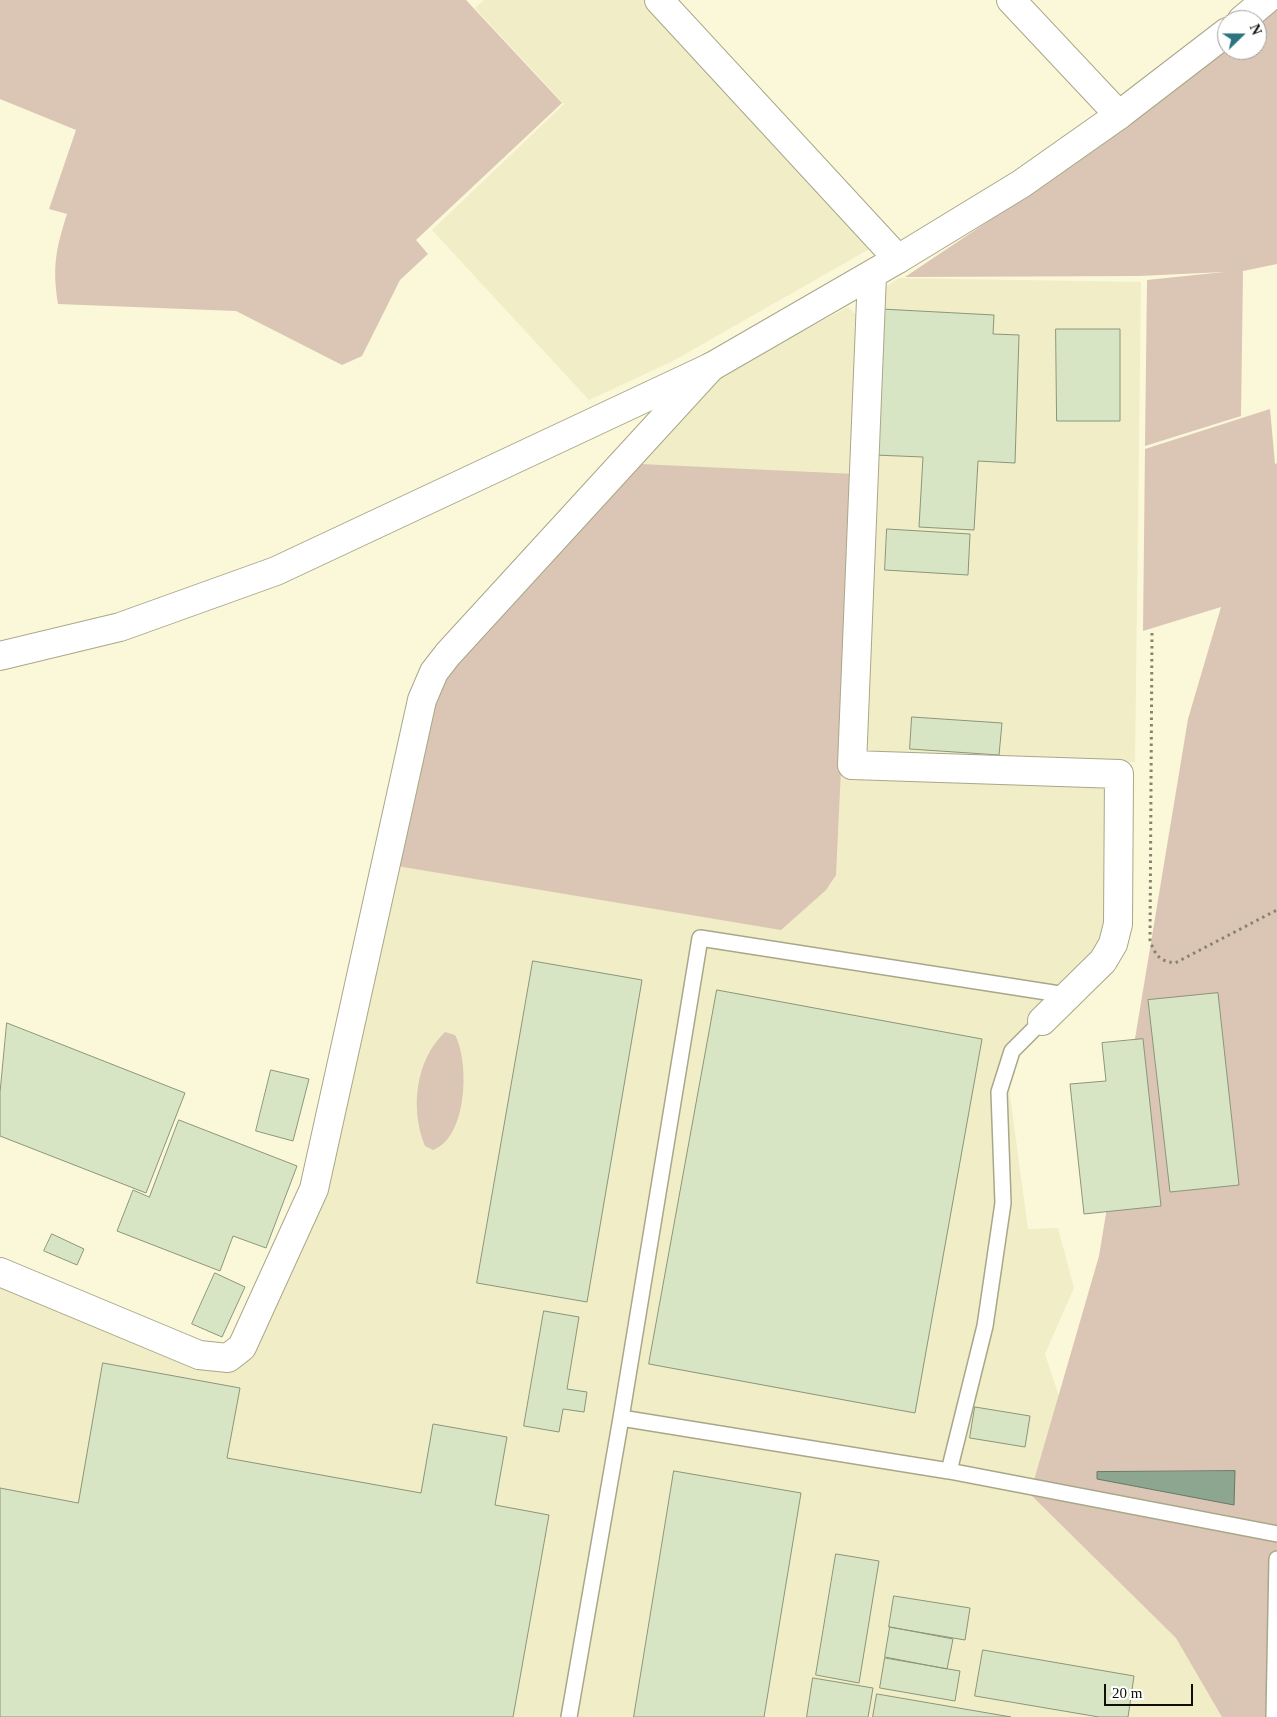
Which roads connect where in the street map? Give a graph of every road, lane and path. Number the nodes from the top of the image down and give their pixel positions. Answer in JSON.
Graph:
{"nodes":[{"id":1,"x":659,"y":0,"type":"edge"},
{"id":2,"x":1011,"y":0,"type":"edge"},
{"id":3,"x":1266,"y":0,"type":"edge"},
{"id":4,"x":1254,"y":10,"type":"edge"},
{"id":5,"x":1217,"y":40,"type":"edge"},
{"id":6,"x":1119,"y":115,"type":"junction"},
{"id":7,"x":898,"y":259,"type":"junction"},
{"id":8,"x":872,"y":275,"type":"junction"},
{"id":9,"x":711,"y":367,"type":"junction"},
{"id":10,"x":1152,"y":633,"type":"dead end"},
{"id":11,"x":0,"y":656,"type":"edge"},
{"id":12,"x":1277,"y":910,"type":"edge"},
{"id":13,"x":1066,"y":995,"type":"junction"},
{"id":14,"x":1042,"y":1021,"type":"joint"},
{"id":15,"x":0,"y":1272,"type":"edge"},
{"id":16,"x":621,"y":1418,"type":"junction"},
{"id":17,"x":949,"y":1471,"type":"junction"},
{"id":18,"x":1277,"y":1534,"type":"edge"},
{"id":19,"x":1277,"y":1559,"type":"edge"},
{"id":20,"x":569,"y":1717,"type":"edge"},
{"id":21,"x":1274,"y":1717,"type":"edge"}],
"edges":[{"from":1,"to":7,"type":"street"},
{"from":2,"to":6,"type":"street"},
{"from":3,"to":4,"type":"street"},
{"from":5,"to":6,"type":"street"},
{"from":6,"to":7,"type":"street"},
{"from":7,"to":8,"type":"street"},
{"from":8,"to":9,"type":"street"},
{"from":8,"to":13,"type":"street"},
{"from":9,"to":11,"type":"street"},
{"from":9,"to":15,"type":"street"},
{"from":10,"to":12,"type":"path"},
{"from":13,"to":14,"type":"street"},
{"from":13,"to":16,"type":"lane"},
{"from":14,"to":17,"type":"lane"},
{"from":16,"to":17,"type":"lane"},
{"from":16,"to":20,"type":"lane"},
{"from":17,"to":18,"type":"lane"},
{"from":19,"to":21,"type":"lane"}]}
